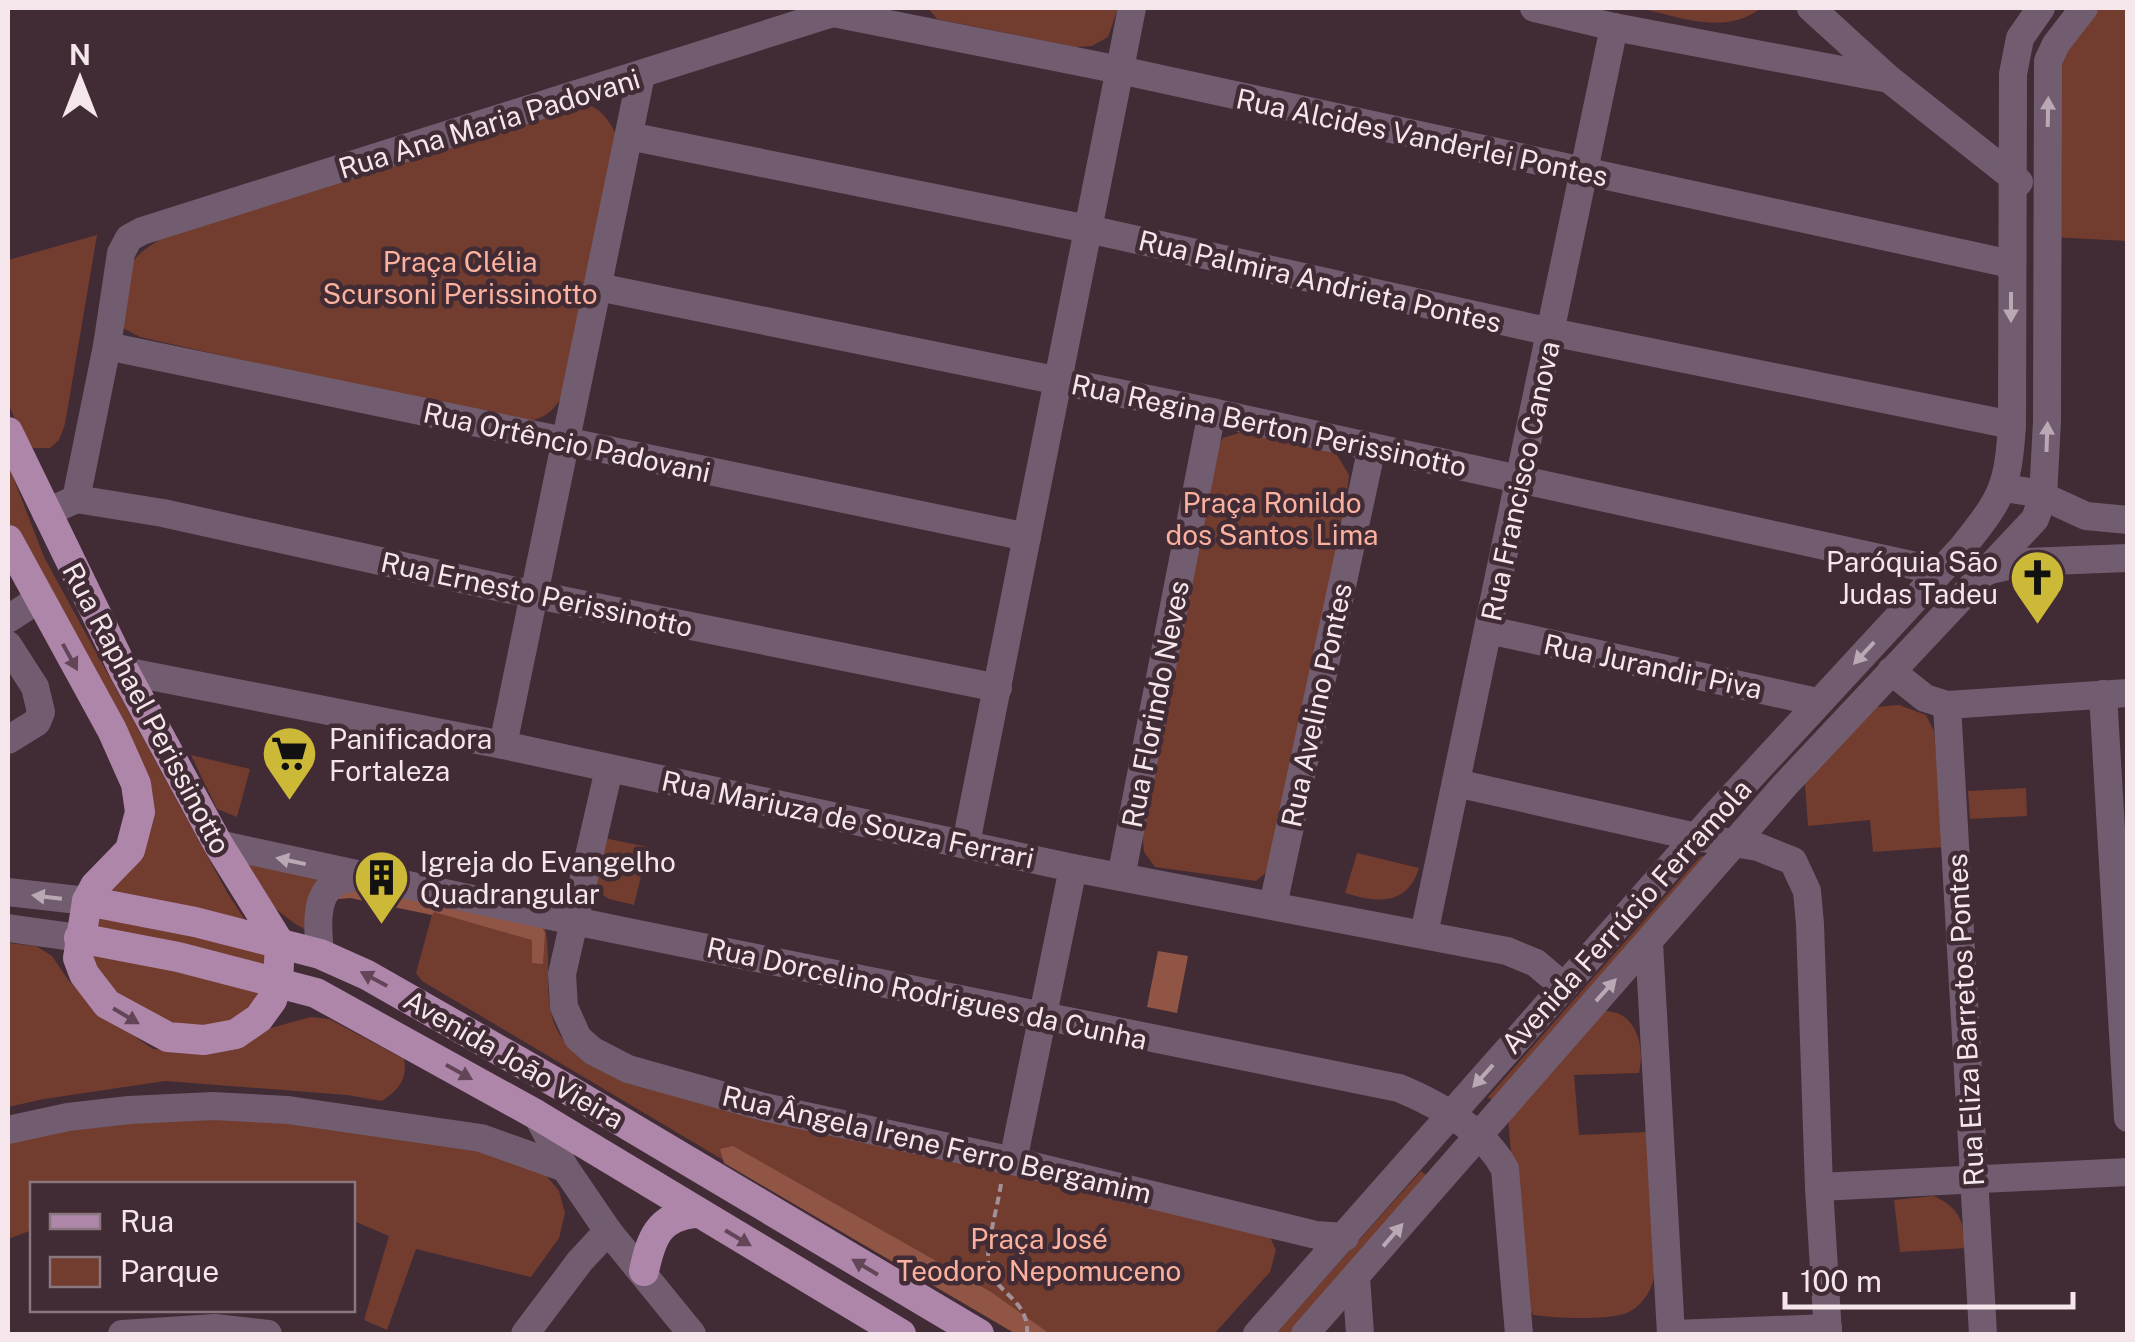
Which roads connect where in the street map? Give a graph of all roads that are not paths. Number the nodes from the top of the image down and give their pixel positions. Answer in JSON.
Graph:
{"nodes":[{"id":1,"x":1132,"y":8,"type":"edge"},
{"id":2,"x":1534,"y":8,"type":"edge"},
{"id":3,"x":1811,"y":8,"type":"edge"},
{"id":4,"x":2041,"y":8,"type":"edge"},
{"id":5,"x":2084,"y":8,"type":"edge"},
{"id":6,"x":841,"y":10,"type":"edge"},
{"id":7,"x":1614,"y":27,"type":"junction"},
{"id":8,"x":1120,"y":70,"type":"junction"},
{"id":9,"x":641,"y":76,"type":"junction"},
{"id":10,"x":1889,"y":79,"type":"junction"},
{"id":11,"x":629,"y":136,"type":"junction"},
{"id":12,"x":1584,"y":172,"type":"junction"},
{"id":13,"x":2010,"y":174,"type":"junction"},
{"id":14,"x":2047,"y":196,"type":"junction"},
{"id":15,"x":1088,"y":229,"type":"junction"},
{"id":16,"x":2011,"y":264,"type":"junction"},
{"id":17,"x":598,"y":287,"type":"junction"},
{"id":18,"x":1551,"y":332,"type":"junction"},
{"id":19,"x":107,"y":346,"type":"junction"},
{"id":20,"x":1058,"y":381,"type":"junction"},
{"id":21,"x":1212,"y":412,"type":"junction"},
{"id":22,"x":2012,"y":424,"type":"junction"},
{"id":23,"x":8,"y":432,"type":"edge"},
{"id":24,"x":566,"y":442,"type":"junction"},
{"id":25,"x":1372,"y":446,"type":"junction"},
{"id":26,"x":1520,"y":478,"type":"junction"},
{"id":27,"x":2001,"y":494,"type":"junction"},
{"id":28,"x":2043,"y":497,"type":"junction"},
{"id":29,"x":76,"y":499,"type":"junction"},
{"id":30,"x":46,"y":514,"type":"junction"},
{"id":31,"x":2128,"y":520,"type":"edge"},
{"id":32,"x":2027,"y":530,"type":"junction"},
{"id":33,"x":1028,"y":537,"type":"junction"},
{"id":34,"x":8,"y":540,"type":"edge"},
{"id":35,"x":2080,"y":558,"type":"junction"},
{"id":36,"x":2128,"y":558,"type":"edge"},
{"id":37,"x":1939,"y":572,"type":"junction"},
{"id":38,"x":1984,"y":573,"type":"junction"},
{"id":39,"x":536,"y":595,"type":"junction"},
{"id":40,"x":39,"y":600,"type":"junction"},
{"id":41,"x":8,"y":619,"type":"edge"},
{"id":42,"x":1489,"y":630,"type":"junction"},
{"id":43,"x":8,"y":645,"type":"edge"},
{"id":44,"x":124,"y":671,"type":"junction"},
{"id":45,"x":1891,"y":671,"type":"junction"},
{"id":46,"x":998,"y":688,"type":"junction"},
{"id":47,"x":2115,"y":693,"type":"edge"},
{"id":48,"x":1818,"y":702,"type":"junction"},
{"id":49,"x":1946,"y":705,"type":"junction"},
{"id":50,"x":8,"y":740,"type":"edge"},
{"id":51,"x":503,"y":745,"type":"junction"},
{"id":52,"x":609,"y":769,"type":"junction"},
{"id":53,"x":1456,"y":783,"type":"junction"},
{"id":54,"x":1696,"y":837,"type":"junction"},
{"id":55,"x":1734,"y":843,"type":"junction"},
{"id":56,"x":218,"y":844,"type":"junction"},
{"id":57,"x":966,"y":844,"type":"junction"},
{"id":58,"x":1073,"y":868,"type":"junction"},
{"id":59,"x":364,"y":876,"type":"junction"},
{"id":60,"x":1122,"y":877,"type":"junction"},
{"id":61,"x":8,"y":892,"type":"edge"},
{"id":62,"x":88,"y":902,"type":"junction"},
{"id":63,"x":1273,"y":905,"type":"junction"},
{"id":64,"x":574,"y":921,"type":"junction"},
{"id":65,"x":8,"y":928,"type":"edge"},
{"id":66,"x":1424,"y":934,"type":"junction"},
{"id":67,"x":79,"y":938,"type":"junction"},
{"id":68,"x":1649,"y":943,"type":"junction"},
{"id":69,"x":280,"y":944,"type":"junction"},
{"id":70,"x":320,"y":954,"type":"junction"},
{"id":71,"x":278,"y":982,"type":"junction"},
{"id":72,"x":1563,"y":986,"type":"junction"},
{"id":73,"x":340,"y":1005,"type":"junction"},
{"id":74,"x":1042,"y":1016,"type":"junction"},
{"id":75,"x":259,"y":1018,"type":"junction"},
{"id":76,"x":1450,"y":1113,"type":"junction"},
{"id":77,"x":537,"y":1115,"type":"junction"},
{"id":78,"x":2128,"y":1118,"type":"edge"},
{"id":79,"x":8,"y":1130,"type":"edge"},
{"id":80,"x":1478,"y":1136,"type":"junction"},
{"id":81,"x":1009,"y":1160,"type":"junction"},
{"id":82,"x":565,"y":1168,"type":"junction"},
{"id":83,"x":2128,"y":1172,"type":"edge"},
{"id":84,"x":1974,"y":1180,"type":"junction"},
{"id":85,"x":1819,"y":1186,"type":"junction"},
{"id":86,"x":696,"y":1213,"type":"junction"},
{"id":87,"x":1286,"y":1226,"type":"junction"},
{"id":88,"x":608,"y":1231,"type":"junction"},
{"id":89,"x":1346,"y":1237,"type":"junction"},
{"id":90,"x":644,"y":1271,"type":"junction"},
{"id":91,"x":1356,"y":1277,"type":"junction"},
{"id":92,"x":1300,"y":1286,"type":"junction"},
{"id":93,"x":1828,"y":1331,"type":"edge"},
{"id":94,"x":122,"y":1334,"type":"edge"},
{"id":95,"x":268,"y":1334,"type":"edge"},
{"id":96,"x":525,"y":1334,"type":"edge"},
{"id":97,"x":692,"y":1334,"type":"edge"},
{"id":98,"x":901,"y":1334,"type":"edge"},
{"id":99,"x":979,"y":1334,"type":"edge"},
{"id":100,"x":1257,"y":1334,"type":"edge"},
{"id":101,"x":1305,"y":1334,"type":"edge"},
{"id":102,"x":1360,"y":1334,"type":"edge"},
{"id":103,"x":1519,"y":1334,"type":"edge"},
{"id":104,"x":1673,"y":1334,"type":"edge"},
{"id":105,"x":1984,"y":1334,"type":"edge"}],
"edges":[{"from":1,"to":8,"type":"street"},
{"from":2,"to":7,"type":"street"},
{"from":3,"to":10,"type":"street"},
{"from":4,"to":13,"type":"street"},
{"from":14,"to":5,"type":"street","one_way":true},
{"from":6,"to":8,"type":"street","name":"Rua Alcides Vanderlei Pontes"},
{"from":6,"to":9,"type":"street","name":"Rua Ana Maria Padovani"},
{"from":7,"to":10,"type":"street"},
{"from":7,"to":12,"type":"street","name":"Rua Francisco Canova"},
{"from":8,"to":12,"type":"street","name":"Rua Alcides Vanderlei Pontes"},
{"from":8,"to":15,"type":"street"},
{"from":9,"to":11,"type":"street"},
{"from":9,"to":19,"type":"street","name":"Rua Ana Maria Padovani"},
{"from":10,"to":13,"type":"street"},
{"from":11,"to":15,"type":"street","name":"Rua Palmira Andrieta Pontes"},
{"from":11,"to":17,"type":"street"},
{"from":12,"to":16,"type":"street","name":"Rua Alcides Vanderlei Pontes"},
{"from":12,"to":18,"type":"street","name":"Rua Francisco Canova"},
{"from":13,"to":14,"type":"street"},
{"from":13,"to":16,"type":"street"},
{"from":28,"to":14,"type":"street","one_way":true},
{"from":15,"to":18,"type":"street","name":"Rua Palmira Andrieta Pontes"},
{"from":15,"to":20,"type":"street"},
{"from":16,"to":22,"type":"street","one_way":true},
{"from":17,"to":20,"type":"street","name":"Rua Regina Berton Perissinotto"},
{"from":17,"to":24,"type":"street"},
{"from":18,"to":22,"type":"street","name":"Rua Palmira Andrieta Pontes"},
{"from":18,"to":26,"type":"street","name":"Rua Francisco Canova"},
{"from":19,"to":24,"type":"street","name":"Rua Ortêncio Padovani"},
{"from":19,"to":29,"type":"street"},
{"from":20,"to":21,"type":"street","name":"Rua Regina Berton Perissinotto"},
{"from":20,"to":33,"type":"street"},
{"from":21,"to":25,"type":"street","name":"Rua Regina Berton Perissinotto"},
{"from":21,"to":60,"type":"street","name":"Rua Florindo Neves"},
{"from":22,"to":27,"type":"street"},
{"from":23,"to":30,"type":"main road","name":"Rua Raphael Perissinotto"},
{"from":24,"to":33,"type":"street","name":"Rua Ortêncio Padovani"},
{"from":24,"to":39,"type":"street"},
{"from":25,"to":26,"type":"street","name":"Rua Regina Berton Perissinotto"},
{"from":25,"to":63,"type":"street","name":"Rua Avelino Pontes"},
{"from":26,"to":37,"type":"street","name":"Rua Regina Berton Perissinotto"},
{"from":26,"to":42,"type":"street","name":"Rua Francisco Canova"},
{"from":27,"to":28,"type":"street"},
{"from":27,"to":32,"type":"street"},
{"from":27,"to":37,"type":"street","name":"Avenida Ferrúcio Ferramola"},
{"from":28,"to":31,"type":"street"},
{"from":28,"to":32,"type":"street","name":"Avenida Ferrúcio Ferramola"},
{"from":29,"to":30,"type":"street"},
{"from":29,"to":39,"type":"street","name":"Rua Ernesto Perissinotto"},
{"from":30,"to":44,"type":"main road","name":"Rua Raphael Perissinotto"},
{"from":32,"to":35,"type":"street"},
{"from":32,"to":38,"type":"street","name":"Avenida Ferrúcio Ferramola"},
{"from":33,"to":46,"type":"street"},
{"from":34,"to":40,"type":"main road","name":"Rua Raphael Perissinotto"},
{"from":35,"to":36,"type":"street"},
{"from":35,"to":38,"type":"street"},
{"from":37,"to":48,"type":"street","name":"Avenida Ferrúcio Ferramola","one_way":true},
{"from":38,"to":45,"type":"street","name":"Avenida Ferrúcio Ferramola"},
{"from":39,"to":46,"type":"street","name":"Rua Ernesto Perissinotto"},
{"from":39,"to":51,"type":"street"},
{"from":40,"to":41,"type":"street"},
{"from":40,"to":62,"type":"main road","name":"Rua Raphael Perissinotto","one_way":true},
{"from":42,"to":48,"type":"street","name":"Rua Jurandir Piva"},
{"from":42,"to":53,"type":"street","name":"Rua Francisco Canova"},
{"from":43,"to":50,"type":"street"},
{"from":44,"to":51,"type":"street","name":"Rua Mariuza de Souza Ferrari"},
{"from":44,"to":56,"type":"main road","name":"Rua Raphael Perissinotto"},
{"from":45,"to":49,"type":"street"},
{"from":45,"to":55,"type":"street","name":"Avenida Ferrúcio Ferramola"},
{"from":46,"to":57,"type":"street"},
{"from":47,"to":49,"type":"street"},
{"from":47,"to":78,"type":"street"},
{"from":48,"to":54,"type":"street","name":"Avenida Ferrúcio Ferramola"},
{"from":49,"to":84,"type":"street","name":"Rua Eliza Barretos Pontes"},
{"from":51,"to":52,"type":"street","name":"Rua Mariuza de Souza Ferrari"},
{"from":52,"to":57,"type":"street","name":"Rua Mariuza de Souza Ferrari"},
{"from":52,"to":64,"type":"street"},
{"from":53,"to":54,"type":"street"},
{"from":53,"to":66,"type":"street","name":"Rua Francisco Canova"},
{"from":54,"to":55,"type":"street"},
{"from":54,"to":72,"type":"street","name":"Avenida Ferrúcio Ferramola"},
{"from":55,"to":68,"type":"street","name":"Avenida Ferrúcio Ferramola"},
{"from":55,"to":85,"type":"street"},
{"from":59,"to":56,"type":"street","name":"Rua Dorcelino Rodrigues da Cunha","one_way":true},
{"from":56,"to":69,"type":"main road","name":"Rua Raphael Perissinotto"},
{"from":57,"to":58,"type":"street","name":"Rua Mariuza de Souza Ferrari"},
{"from":58,"to":60,"type":"street","name":"Rua Mariuza de Souza Ferrari"},
{"from":58,"to":74,"type":"street"},
{"from":59,"to":64,"type":"street","name":"Rua Dorcelino Rodrigues da Cunha"},
{"from":59,"to":70,"type":"street"},
{"from":60,"to":63,"type":"street","name":"Rua Mariuza de Souza Ferrari"},
{"from":62,"to":61,"type":"street","name":"Avenida João Vieira","one_way":true},
{"from":62,"to":67,"type":"main road","name":"Rua Raphael Perissinotto"},
{"from":62,"to":69,"type":"main road","name":"Avenida João Vieira"},
{"from":63,"to":66,"type":"street","name":"Rua Mariuza de Souza Ferrari"},
{"from":64,"to":74,"type":"street","name":"Rua Dorcelino Rodrigues da Cunha"},
{"from":64,"to":81,"type":"street","name":"Rua Ângela Irene Ferro Bergamim"},
{"from":65,"to":67,"type":"street","name":"Avenida João Vieira"},
{"from":66,"to":72,"type":"street","name":"Rua Mariuza de Souza Ferrari"},
{"from":67,"to":71,"type":"main road","name":"Avenida João Vieira"},
{"from":67,"to":75,"type":"main road","one_way":true},
{"from":80,"to":68,"type":"street","name":"Avenida Ferrúcio Ferramola","one_way":true},
{"from":68,"to":104,"type":"street"},
{"from":69,"to":70,"type":"main road","name":"Avenida João Vieira"},
{"from":69,"to":71,"type":"main road"},
{"from":99,"to":70,"type":"main road","name":"Avenida João Vieira","one_way":true},
{"from":71,"to":73,"type":"main road","name":"Avenida João Vieira"},
{"from":71,"to":75,"type":"main road"},
{"from":72,"to":76,"type":"street","name":"Avenida Ferrúcio Ferramola","one_way":true},
{"from":73,"to":75,"type":"main road"},
{"from":73,"to":77,"type":"main road","name":"Avenida João Vieira","one_way":true},
{"from":74,"to":76,"type":"street","name":"Rua Dorcelino Rodrigues da Cunha"},
{"from":74,"to":81,"type":"street"},
{"from":76,"to":80,"type":"street","name":"Rua Dorcelino Rodrigues da Cunha"},
{"from":76,"to":89,"type":"street","name":"Avenida Ferrúcio Ferramola"},
{"from":77,"to":82,"type":"street"},
{"from":77,"to":86,"type":"main road","name":"Avenida João Vieira"},
{"from":79,"to":82,"type":"street"},
{"from":91,"to":80,"type":"street","name":"Avenida Ferrúcio Ferramola","one_way":true},
{"from":80,"to":103,"type":"street","name":"Rua Dorcelino Rodrigues da Cunha"},
{"from":81,"to":87,"type":"street","name":"Rua Ângela Irene Ferro Bergamim"},
{"from":82,"to":88,"type":"street"},
{"from":83,"to":84,"type":"street"},
{"from":84,"to":85,"type":"street"},
{"from":84,"to":105,"type":"street","name":"Rua Eliza Barretos Pontes"},
{"from":85,"to":93,"type":"street"},
{"from":86,"to":90,"type":"main road"},
{"from":86,"to":98,"type":"main road","name":"Avenida João Vieira","one_way":true},
{"from":87,"to":89,"type":"street","name":"Rua Ângela Irene Ferro Bergamim"},
{"from":87,"to":92,"type":"street"},
{"from":88,"to":90,"type":"street"},
{"from":88,"to":96,"type":"street"},
{"from":89,"to":92,"type":"street","name":"Avenida Ferrúcio Ferramola"},
{"from":90,"to":97,"type":"street"},
{"from":91,"to":101,"type":"street","name":"Avenida Ferrúcio Ferramola"},
{"from":91,"to":102,"type":"street"},
{"from":92,"to":100,"type":"street","name":"Avenida Ferrúcio Ferramola"},
{"from":93,"to":104,"type":"street"},
{"from":94,"to":95,"type":"street"}]}
